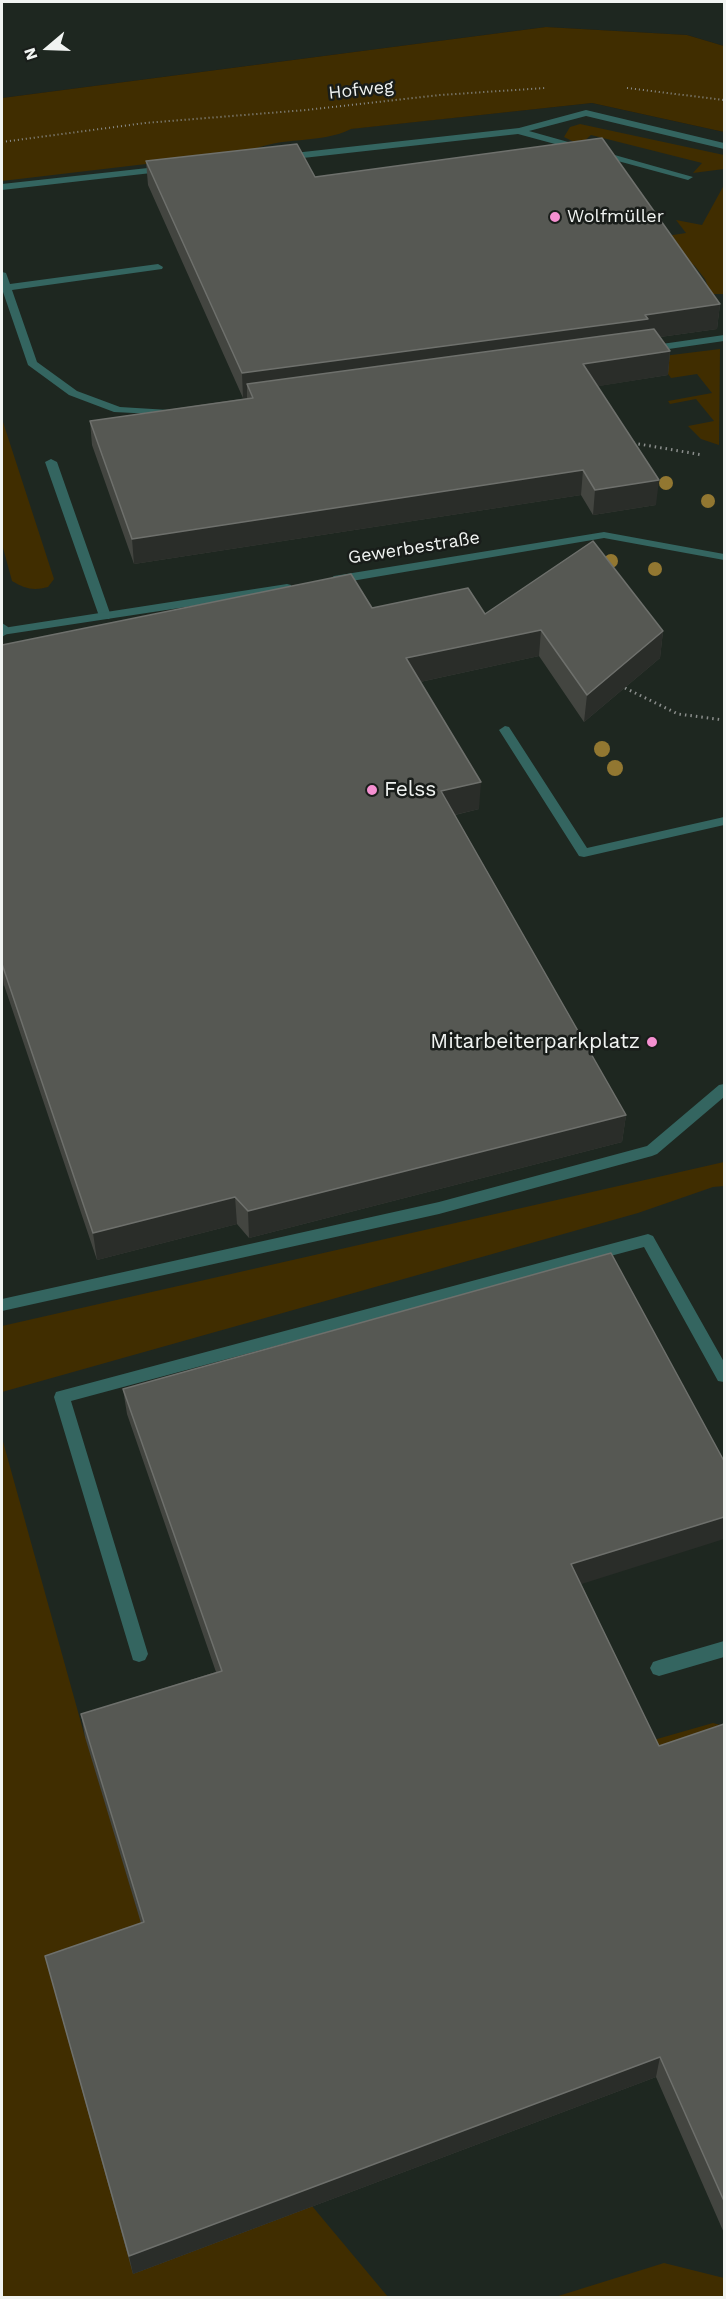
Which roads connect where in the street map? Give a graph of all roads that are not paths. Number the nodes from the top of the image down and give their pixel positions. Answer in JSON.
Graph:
{"nodes":[{"id":1,"x":519,"y":131,"type":"junction"},
{"id":2,"x":724,"y":146,"type":"edge"},
{"id":3,"x":274,"y":158,"type":"edge"},
{"id":4,"x":181,"y":167,"type":"edge"},
{"id":5,"x":688,"y":177,"type":"dead end"},
{"id":6,"x":2,"y":187,"type":"edge"},
{"id":7,"x":158,"y":267,"type":"dead end"},
{"id":8,"x":2,"y":275,"type":"edge"},
{"id":9,"x":6,"y":288,"type":"junction"},
{"id":10,"x":724,"y":338,"type":"edge"},
{"id":11,"x":640,"y":350,"type":"edge"},
{"id":12,"x":178,"y":412,"type":"edge"},
{"id":13,"x":51,"y":462,"type":"dead end"},
{"id":14,"x":724,"y":557,"type":"edge"},
{"id":15,"x":324,"y":581,"type":"edge"},
{"id":16,"x":301,"y":585,"type":"edge"},
{"id":17,"x":105,"y":616,"type":"junction"},
{"id":18,"x":2,"y":631,"type":"edge"},
{"id":19,"x":505,"y":730,"type":"dead end"},
{"id":20,"x":724,"y":821,"type":"edge"},
{"id":21,"x":724,"y":1089,"type":"edge"},
{"id":22,"x":2,"y":1305,"type":"edge"},
{"id":23,"x":724,"y":1376,"type":"edge"},
{"id":24,"x":724,"y":1649,"type":"edge"},
{"id":25,"x":139,"y":1654,"type":"dead end"},
{"id":26,"x":659,"y":1668,"type":"dead end"}],
"edges":[{"from":1,"to":2,"type":"street"},
{"from":1,"to":3,"type":"street"},
{"from":1,"to":5,"type":"street"},
{"from":4,"to":6,"type":"street"},
{"from":7,"to":9,"type":"street"},
{"from":8,"to":9,"type":"street"},
{"from":9,"to":12,"type":"street"},
{"from":10,"to":11,"type":"street"},
{"from":13,"to":17,"type":"street"},
{"from":14,"to":15,"type":"street","name":"Gewerbestraße"},
{"from":16,"to":17,"type":"street"},
{"from":17,"to":18,"type":"street"},
{"from":19,"to":20,"type":"street"},
{"from":21,"to":22,"type":"street"},
{"from":23,"to":25,"type":"street"},
{"from":24,"to":26,"type":"street"}]}
